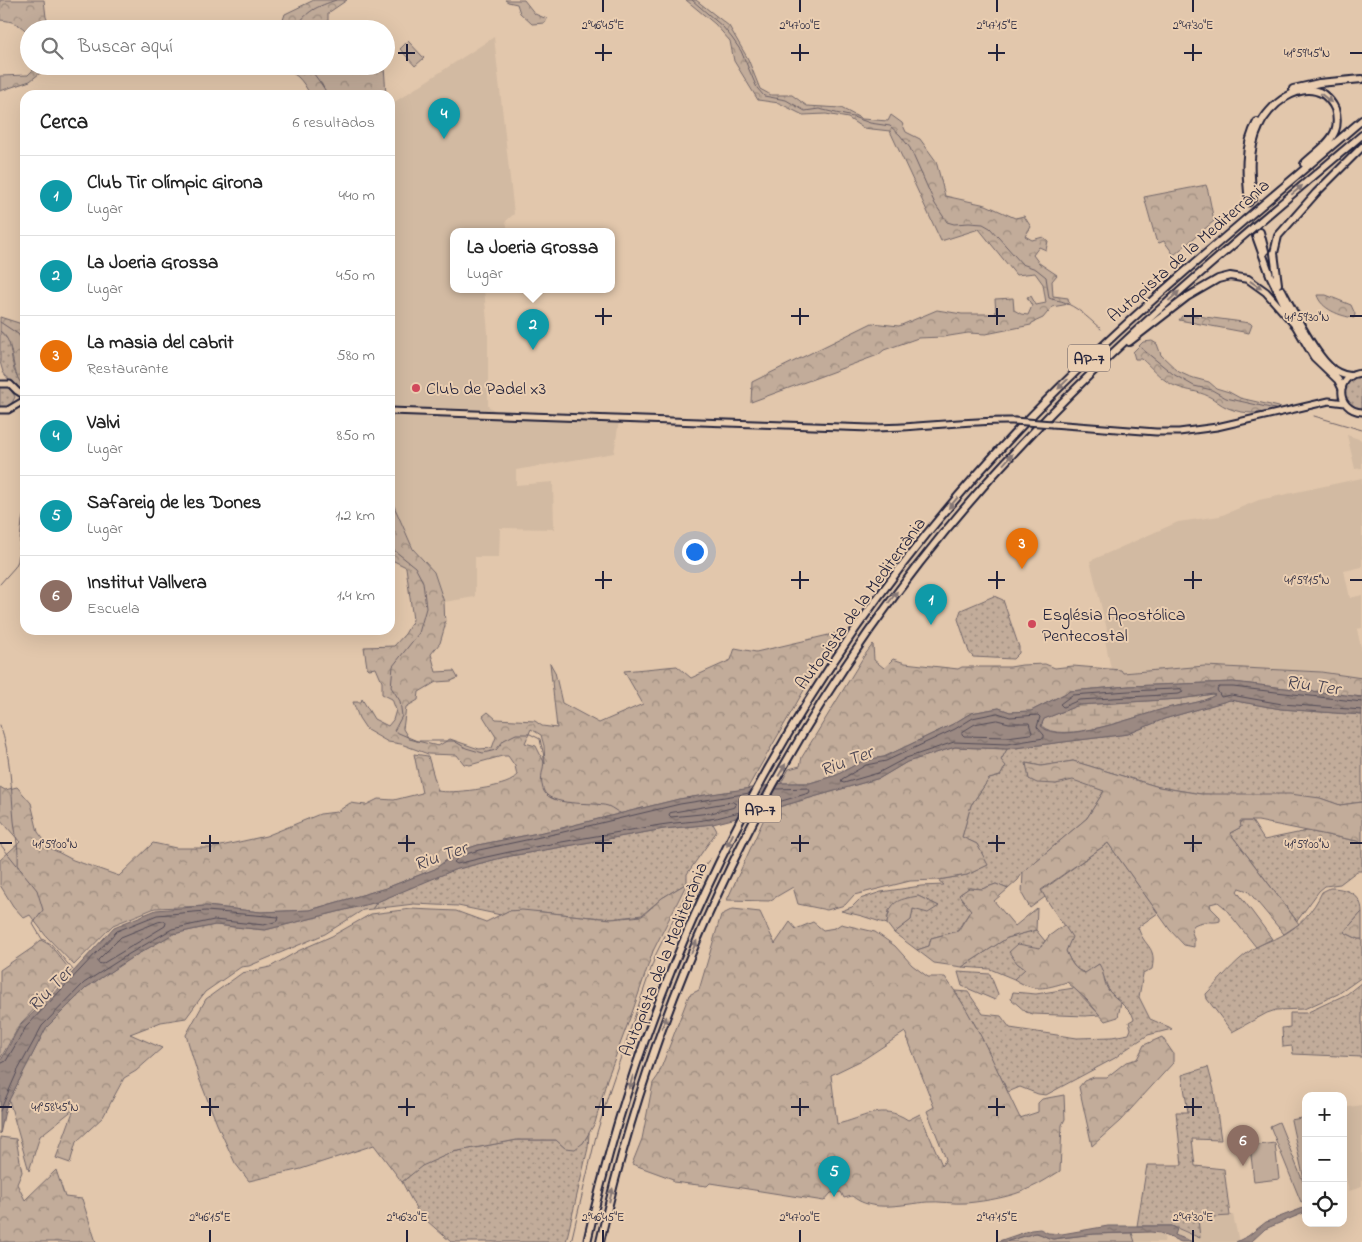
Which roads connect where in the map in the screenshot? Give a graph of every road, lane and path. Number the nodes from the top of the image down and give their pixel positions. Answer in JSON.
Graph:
{"nodes":[{"id":1,"x":1362,"y":79,"type":"edge"},
{"id":2,"x":1362,"y":120,"type":"edge"},
{"id":3,"x":1362,"y":135,"type":"edge"},
{"id":4,"x":1362,"y":147,"type":"edge"},
{"id":5,"x":1273,"y":195,"type":"junction"},
{"id":6,"x":1278,"y":284,"type":"junction"},
{"id":7,"x":1295,"y":325,"type":"junction"},
{"id":8,"x":1116,"y":351,"type":"junction"},
{"id":9,"x":1362,"y":373,"type":"edge"},
{"id":10,"x":1350,"y":376,"type":"junction"},
{"id":11,"x":0,"y":384,"type":"edge"},
{"id":12,"x":1342,"y":389,"type":"junction"},
{"id":13,"x":17,"y":391,"type":"junction"},
{"id":14,"x":20,"y":393,"type":"edge"},
{"id":15,"x":1329,"y":401,"type":"junction"},
{"id":16,"x":20,"y":403,"type":"edge"},
{"id":17,"x":1345,"y":404,"type":"junction"},
{"id":18,"x":16,"y":405,"type":"junction"},
{"id":19,"x":0,"y":410,"type":"edge"},
{"id":20,"x":395,"y":411,"type":"edge"},
{"id":21,"x":1362,"y":412,"type":"edge"},
{"id":22,"x":587,"y":1242,"type":"edge"},
{"id":23,"x":600,"y":1242,"type":"edge"}],
"edges":[{"from":1,"to":5,"type":"highway","one_way":true},
{"from":2,"to":5,"type":"highway","name":"Autopista de la Mediterrània","number":"AP-7"},
{"from":8,"to":3,"type":"highway","name":"Autopista de la Mediterrània","number":"AP-7","one_way":true},
{"from":4,"to":6,"type":"highway"},
{"from":5,"to":22,"type":"highway","name":"Autopista de la Mediterrània","number":"AP-7","one_way":true},
{"from":6,"to":7,"type":"highway"},
{"from":6,"to":10,"type":"highway"},
{"from":8,"to":7,"type":"highway","one_way":true},
{"from":7,"to":12,"type":"highway"},
{"from":23,"to":8,"type":"highway","name":"Autopista de la Mediterrània","number":"AP-7","one_way":true},
{"from":9,"to":10,"type":"main road"},
{"from":10,"to":12,"type":"main road"},
{"from":11,"to":13,"type":"main road"},
{"from":12,"to":15,"type":"main road"},
{"from":12,"to":17,"type":"main road"},
{"from":13,"to":14,"type":"main road"},
{"from":13,"to":18,"type":"main road"},
{"from":15,"to":17,"type":"main road"},
{"from":15,"to":20,"type":"main road","bridge":true},
{"from":16,"to":18,"type":"main road"},
{"from":17,"to":21,"type":"main road"},
{"from":18,"to":19,"type":"main road"}]}
